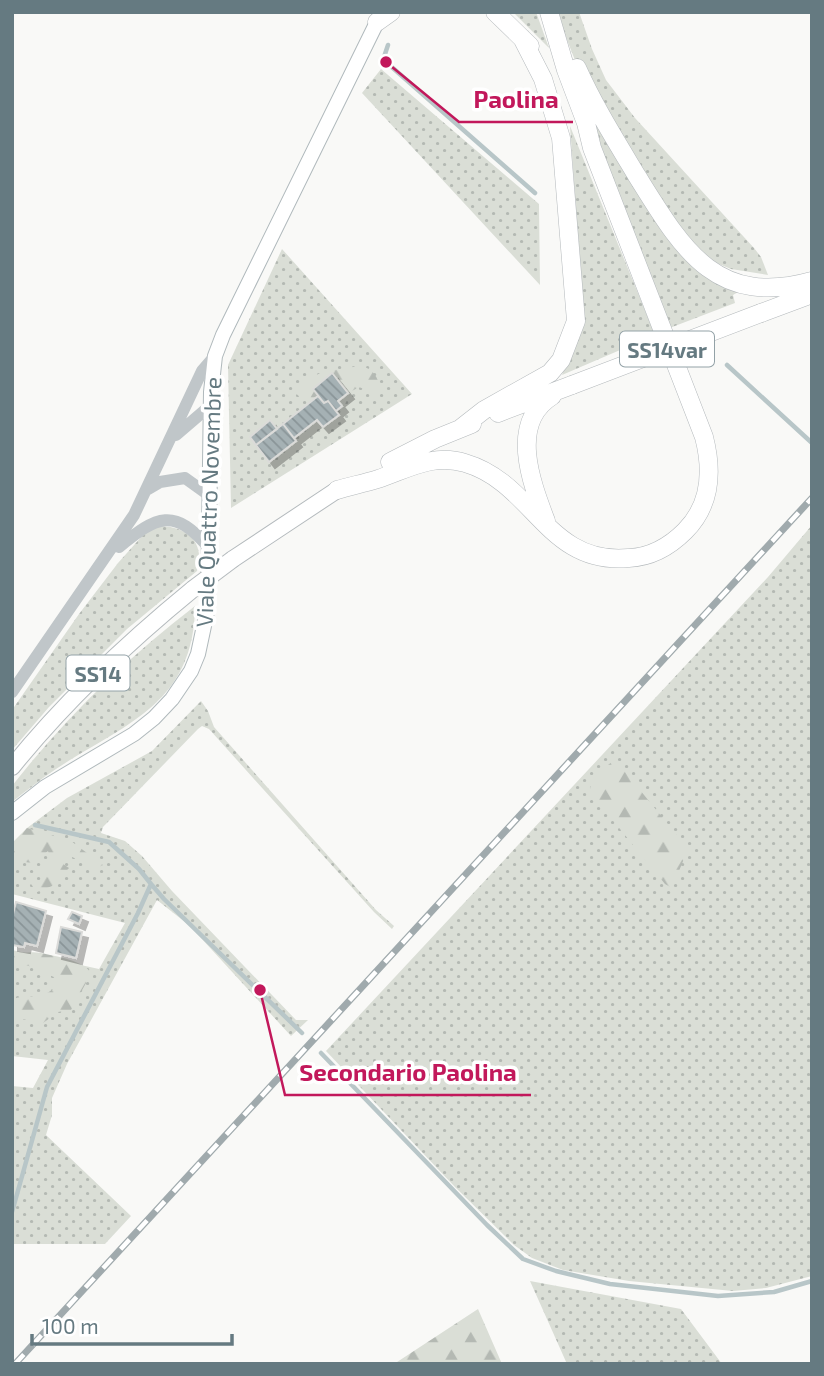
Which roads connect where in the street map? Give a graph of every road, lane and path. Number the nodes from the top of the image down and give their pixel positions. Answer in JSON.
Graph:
{"nodes":[{"id":1,"x":495,"y":12,"type":"edge"},
{"id":2,"x":550,"y":15,"type":"edge"},
{"id":3,"x":383,"y":16,"type":"edge"},
{"id":4,"x":522,"y":38,"type":"junction"},
{"id":5,"x":592,"y":148,"type":"junction"},
{"id":6,"x":812,"y":281,"type":"edge"},
{"id":7,"x":812,"y":294,"type":"edge"},
{"id":8,"x":215,"y":356,"type":"junction"},
{"id":9,"x":570,"y":386,"type":"junction"},
{"id":10,"x":211,"y":405,"type":"junction"},
{"id":11,"x":461,"y":428,"type":"junction"},
{"id":12,"x":168,"y":443,"type":"junction"},
{"id":13,"x":147,"y":490,"type":"junction"},
{"id":14,"x":337,"y":490,"type":"junction"},
{"id":15,"x":210,"y":496,"type":"junction"},
{"id":16,"x":549,"y":527,"type":"junction"},
{"id":17,"x":210,"y":549,"type":"junction"},
{"id":18,"x":108,"y":556,"type":"junction"},
{"id":19,"x":12,"y":692,"type":"edge"},
{"id":20,"x":12,"y":767,"type":"edge"},
{"id":21,"x":12,"y":813,"type":"edge"}],
"edges":[{"from":1,"to":4,"type":"highway"},
{"from":2,"to":5,"type":"highway"},
{"from":2,"to":6,"type":"highway"},
{"from":3,"to":8,"type":"main road","name":"Viale Quattro Novembre"},
{"from":4,"to":5,"type":"highway"},
{"from":4,"to":11,"type":"highway"},
{"from":5,"to":16,"type":"highway"},
{"from":7,"to":9,"type":"highway","number":"SS14var","bridge":true},
{"from":8,"to":10,"type":"main road","name":"Viale Quattro Novembre"},
{"from":8,"to":12,"type":"street"},
{"from":9,"to":11,"type":"highway","number":"SS14var"},
{"from":9,"to":16,"type":"highway"},
{"from":10,"to":12,"type":"street"},
{"from":10,"to":15,"type":"main road","name":"Viale Quattro Novembre"},
{"from":11,"to":14,"type":"highway","number":"SS14var"},
{"from":12,"to":13,"type":"street"},
{"from":13,"to":15,"type":"street"},
{"from":13,"to":18,"type":"street"},
{"from":14,"to":16,"type":"highway"},
{"from":14,"to":20,"type":"main road","number":"SS14","bridge":true},
{"from":15,"to":17,"type":"main road","name":"Viale Quattro Novembre"},
{"from":17,"to":18,"type":"street"},
{"from":17,"to":21,"type":"main road","name":"Viale Quattro Novembre"},
{"from":18,"to":19,"type":"street"}]}
